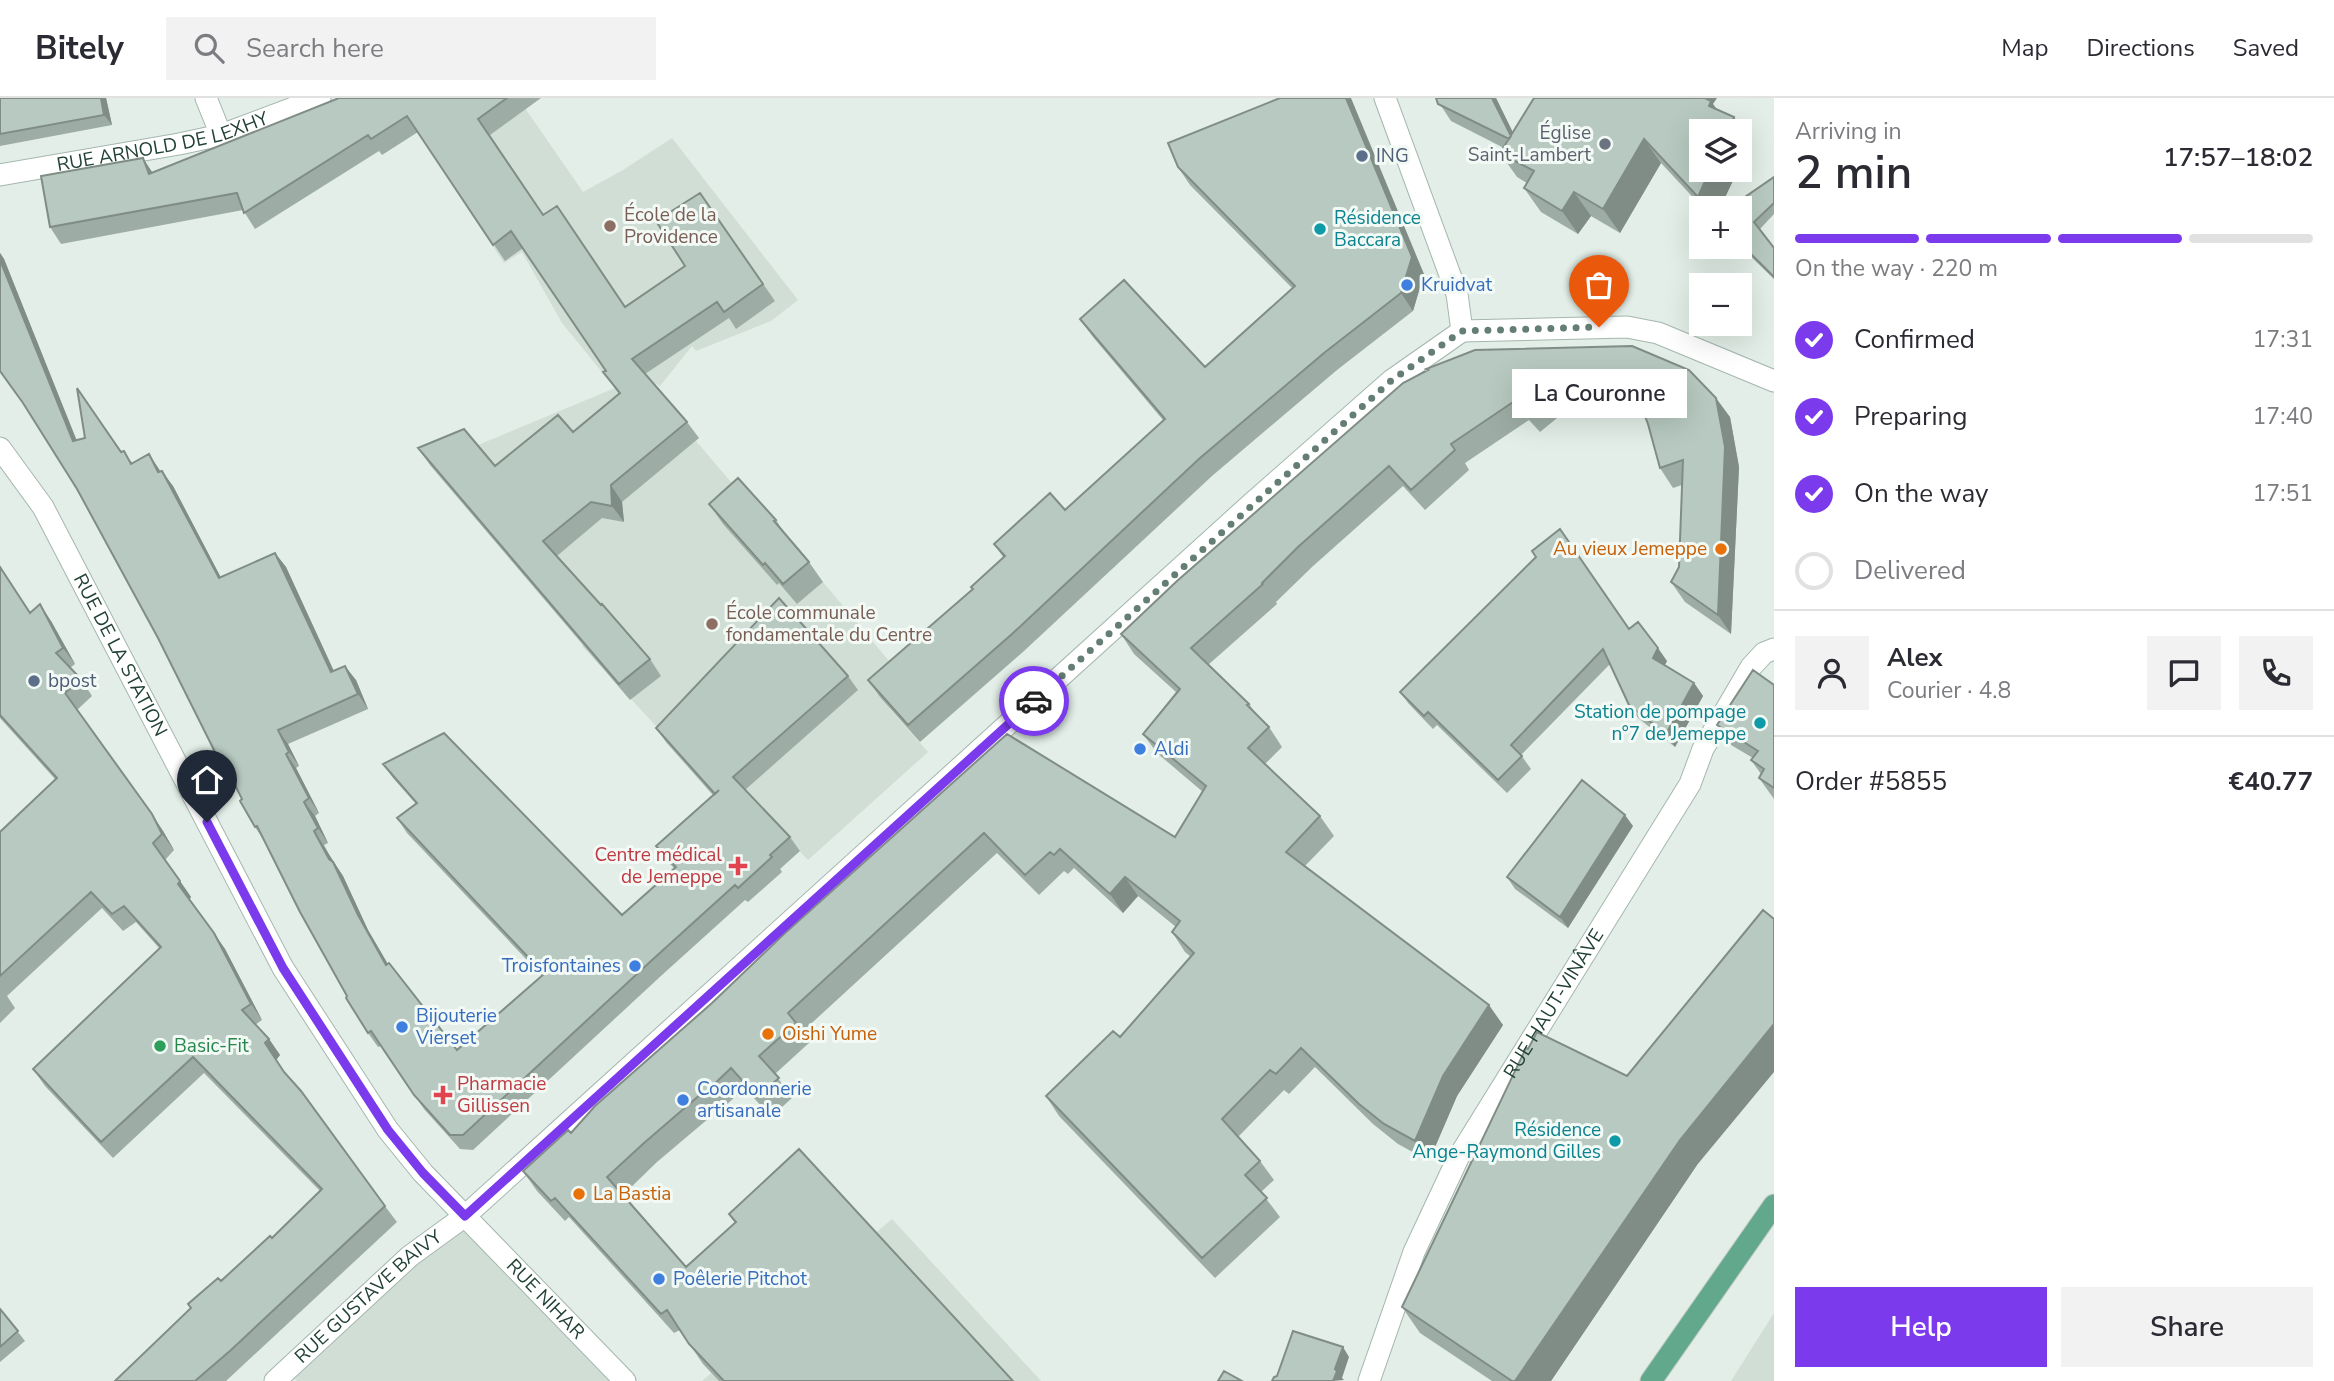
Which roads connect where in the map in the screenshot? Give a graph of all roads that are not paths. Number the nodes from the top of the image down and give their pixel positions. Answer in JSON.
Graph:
{"nodes":[{"id":1,"x":206,"y":98,"type":"edge"},
{"id":2,"x":320,"y":98,"type":"edge"},
{"id":3,"x":1385,"y":98,"type":"edge"},
{"id":4,"x":221,"y":135,"type":"junction"},
{"id":5,"x":0,"y":175,"type":"edge"},
{"id":6,"x":1462,"y":331,"type":"junction"},
{"id":7,"x":1774,"y":382,"type":"edge"},
{"id":8,"x":0,"y":447,"type":"edge"},
{"id":9,"x":1774,"y":649,"type":"edge"},
{"id":10,"x":1774,"y":1205,"type":"edge"},
{"id":11,"x":465,"y":1216,"type":"junction"},
{"id":12,"x":275,"y":1381,"type":"edge"},
{"id":13,"x":625,"y":1381,"type":"edge"},
{"id":14,"x":1368,"y":1381,"type":"edge"},
{"id":15,"x":1651,"y":1381,"type":"edge"}],
"edges":[{"from":1,"to":4,"type":"street"},
{"from":2,"to":4,"type":"street","name":"RUE ARNOLD DE LEXHY"},
{"from":3,"to":6,"type":"street"},
{"from":4,"to":5,"type":"street","name":"RUE ARNOLD DE LEXHY"},
{"from":6,"to":7,"type":"street"},
{"from":6,"to":11,"type":"street","name":"RUE GUSTAVE BAIVY"},
{"from":8,"to":11,"type":"street","name":"RUE DE LA STATION"},
{"from":9,"to":14,"type":"street","name":"RUE HAUT-VINÂVE"},
{"from":10,"to":15,"type":"main road"},
{"from":11,"to":12,"type":"street","name":"RUE GUSTAVE BAIVY"},
{"from":11,"to":13,"type":"street","name":"RUE NIHAR"}]}
